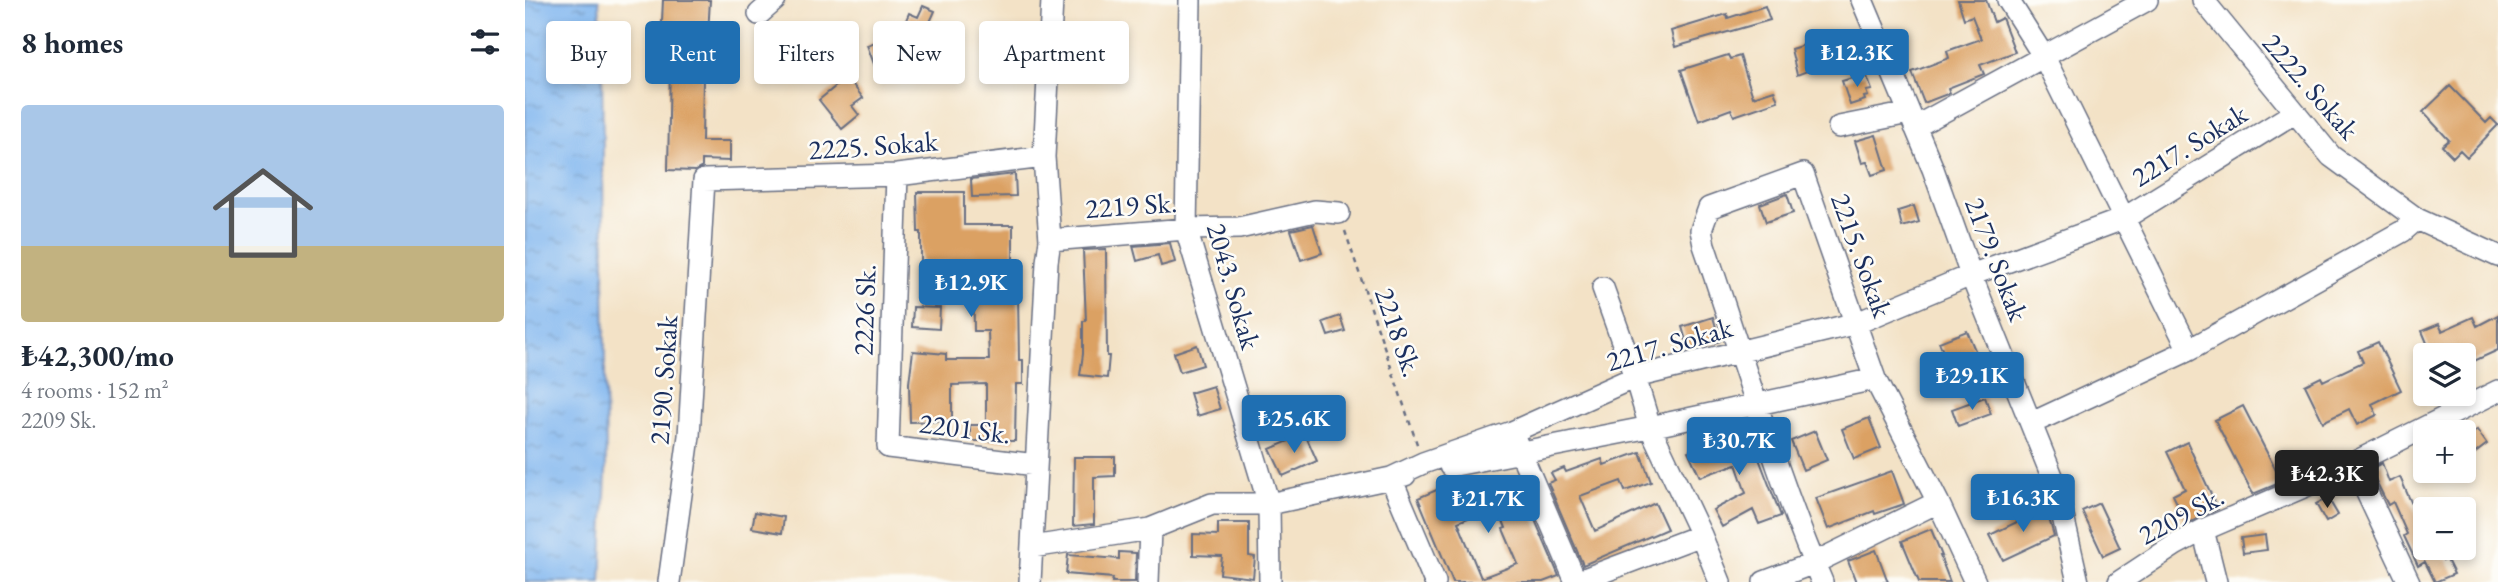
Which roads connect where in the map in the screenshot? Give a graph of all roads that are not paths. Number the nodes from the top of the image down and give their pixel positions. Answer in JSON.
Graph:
{"nodes":[{"id":1,"x":1052,"y":0,"type":"edge"},
{"id":2,"x":1190,"y":0,"type":"edge"},
{"id":3,"x":1863,"y":0,"type":"edge"},
{"id":4,"x":2008,"y":0,"type":"edge"},
{"id":5,"x":2147,"y":0,"type":"edge"},
{"id":6,"x":2203,"y":0,"type":"edge"},
{"id":7,"x":2044,"y":57,"type":"junction"},
{"id":8,"x":2294,"y":113,"type":"junction"},
{"id":9,"x":1912,"y":120,"type":"junction"},
{"id":10,"x":1839,"y":127,"type":"dead end"},
{"id":11,"x":1044,"y":157,"type":"junction"},
{"id":12,"x":897,"y":175,"type":"junction"},
{"id":13,"x":704,"y":180,"type":"joint"},
{"id":14,"x":1339,"y":213,"type":"road end"},
{"id":15,"x":2123,"y":219,"type":"junction"},
{"id":16,"x":2417,"y":219,"type":"junction"},
{"id":17,"x":1186,"y":229,"type":"junction"},
{"id":18,"x":1051,"y":240,"type":"junction"},
{"id":19,"x":2498,"y":256,"type":"edge"},
{"id":20,"x":1972,"y":275,"type":"junction"},
{"id":21,"x":1603,"y":288,"type":"dead end"},
{"id":22,"x":1857,"y":323,"type":"junction"},
{"id":23,"x":2189,"y":350,"type":"junction"},
{"id":24,"x":1741,"y":353,"type":"junction"},
{"id":25,"x":1635,"y":377,"type":"junction"},
{"id":26,"x":1875,"y":379,"type":"junction"},
{"id":27,"x":2498,"y":391,"type":"edge"},
{"id":28,"x":1755,"y":404,"type":"junction"},
{"id":29,"x":2032,"y":423,"type":"junction"},
{"id":30,"x":1650,"y":427,"type":"junction"},
{"id":31,"x":1516,"y":442,"type":"junction"},
{"id":32,"x":888,"y":447,"type":"joint"},
{"id":33,"x":2353,"y":463,"type":"junction"},
{"id":34,"x":1036,"y":465,"type":"junction"},
{"id":35,"x":1391,"y":478,"type":"junction"},
{"id":36,"x":1938,"y":502,"type":"junction"},
{"id":37,"x":1269,"y":504,"type":"junction"},
{"id":38,"x":1150,"y":529,"type":"junction"},
{"id":39,"x":2203,"y":530,"type":"junction"},
{"id":40,"x":1701,"y":536,"type":"junction"},
{"id":41,"x":1032,"y":547,"type":"junction"},
{"id":42,"x":1818,"y":572,"type":"edge"},
{"id":43,"x":669,"y":582,"type":"edge"},
{"id":44,"x":1030,"y":582,"type":"edge"},
{"id":45,"x":1147,"y":582,"type":"edge"},
{"id":46,"x":1270,"y":582,"type":"edge"},
{"id":47,"x":1435,"y":582,"type":"edge"},
{"id":48,"x":1576,"y":582,"type":"edge"},
{"id":49,"x":1720,"y":582,"type":"edge"},
{"id":50,"x":1764,"y":582,"type":"edge"},
{"id":51,"x":1975,"y":582,"type":"edge"},
{"id":52,"x":2078,"y":582,"type":"edge"},
{"id":53,"x":2119,"y":582,"type":"edge"},
{"id":54,"x":2216,"y":582,"type":"edge"},
{"id":55,"x":2409,"y":582,"type":"edge"}],
"edges":[{"from":1,"to":11,"type":"street"},
{"from":2,"to":17,"type":"street","name":"2043. Sokak"},
{"from":3,"to":9,"type":"street","name":"2179. Sokak"},
{"from":4,"to":7,"type":"street"},
{"from":5,"to":7,"type":"street"},
{"from":6,"to":8,"type":"street","name":"2222. Sokak"},
{"from":7,"to":9,"type":"street"},
{"from":7,"to":15,"type":"street"},
{"from":8,"to":15,"type":"street","name":"2217. Sokak"},
{"from":8,"to":16,"type":"street","name":"2222. Sokak"},
{"from":9,"to":10,"type":"street"},
{"from":9,"to":20,"type":"street","name":"2179. Sokak"},
{"from":11,"to":12,"type":"street","name":"2225. Sokak"},
{"from":11,"to":18,"type":"street"},
{"from":12,"to":13,"type":"street","name":"2225. Sokak"},
{"from":12,"to":32,"type":"street","name":"2226 Sk."},
{"from":13,"to":43,"type":"street","name":"2190. Sokak"},
{"from":14,"to":17,"type":"street","name":"2219 Sk."},
{"from":15,"to":20,"type":"street","name":"2217. Sokak"},
{"from":15,"to":23,"type":"street"},
{"from":16,"to":19,"type":"street","name":"2222. Sokak"},
{"from":16,"to":23,"type":"street"},
{"from":17,"to":18,"type":"street","name":"2219 Sk."},
{"from":17,"to":37,"type":"street","name":"2043. Sokak"},
{"from":18,"to":34,"type":"street"},
{"from":20,"to":22,"type":"street","name":"2217. Sokak"},
{"from":20,"to":29,"type":"street","name":"2179. Sokak"},
{"from":21,"to":25,"type":"street"},
{"from":22,"to":24,"type":"street","name":"2217. Sokak"},
{"from":22,"to":24,"type":"street","name":"2215. Sokak"},
{"from":22,"to":26,"type":"street","name":"2215. Sokak"},
{"from":23,"to":29,"type":"street"},
{"from":24,"to":25,"type":"street","name":"2217. Sokak"},
{"from":24,"to":28,"type":"street"},
{"from":25,"to":30,"type":"street"},
{"from":25,"to":31,"type":"street","name":"2217. Sokak"},
{"from":26,"to":28,"type":"street"},
{"from":26,"to":36,"type":"street","name":"2215. Sokak"},
{"from":27,"to":33,"type":"street","name":"2209 Sk."},
{"from":28,"to":30,"type":"street"},
{"from":28,"to":42,"type":"street"},
{"from":29,"to":52,"type":"street","name":"2179. Sokak"},
{"from":30,"to":31,"type":"street"},
{"from":30,"to":40,"type":"street"},
{"from":31,"to":35,"type":"street"},
{"from":31,"to":35,"type":"street","name":"2217. Sokak"},
{"from":31,"to":48,"type":"street"},
{"from":32,"to":34,"type":"street","name":"2201 Sk."},
{"from":33,"to":39,"type":"street","name":"2209 Sk."},
{"from":33,"to":55,"type":"street"},
{"from":34,"to":41,"type":"street"},
{"from":35,"to":37,"type":"street","name":"2217. Sokak"},
{"from":35,"to":47,"type":"street"},
{"from":36,"to":42,"type":"street"},
{"from":36,"to":51,"type":"street","name":"2215. Sokak"},
{"from":37,"to":38,"type":"street","name":"2217. Sokak"},
{"from":37,"to":46,"type":"street","name":"2043. Sokak"},
{"from":38,"to":41,"type":"street","name":"2217. Sokak"},
{"from":38,"to":45,"type":"street"},
{"from":39,"to":53,"type":"street","name":"2209 Sk."},
{"from":39,"to":54,"type":"street"},
{"from":40,"to":48,"type":"street"},
{"from":40,"to":49,"type":"street"},
{"from":41,"to":44,"type":"street"},
{"from":42,"to":50,"type":"street"}]}
